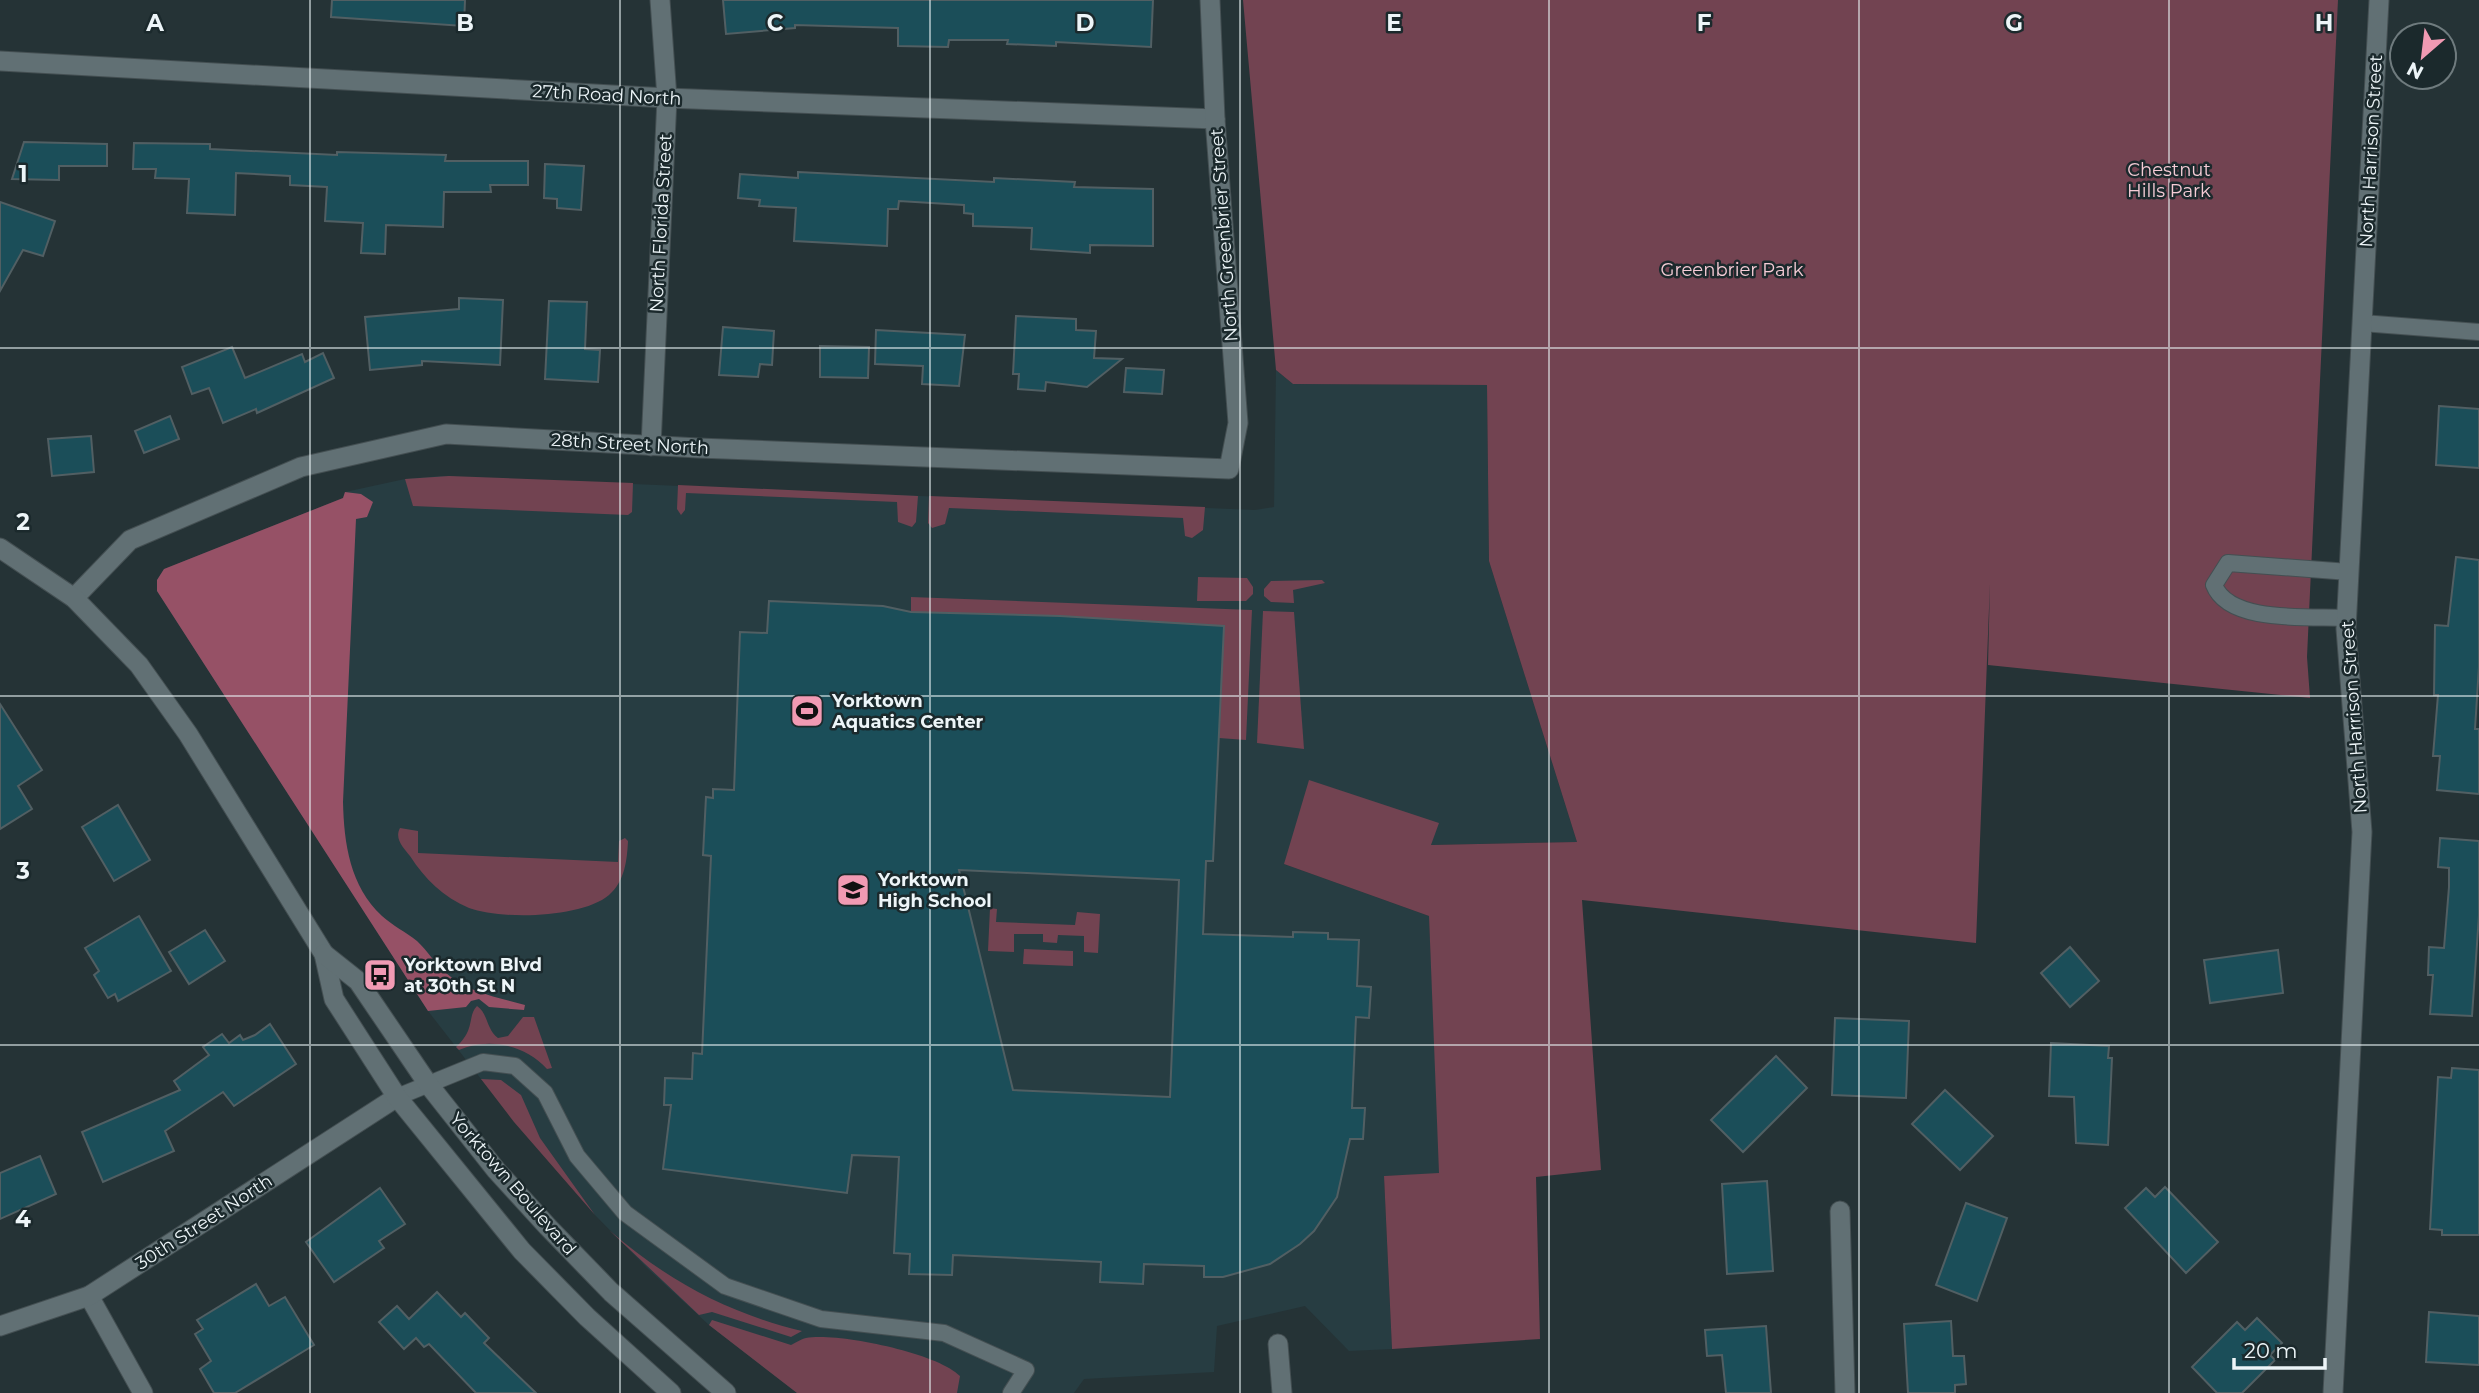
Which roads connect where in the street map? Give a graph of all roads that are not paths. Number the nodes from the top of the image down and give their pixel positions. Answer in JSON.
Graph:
{"nodes":[{"id":1,"x":660,"y":0,"type":"edge"},
{"id":2,"x":1210,"y":0,"type":"edge"},
{"id":3,"x":2379,"y":0,"type":"edge"},
{"id":4,"x":0,"y":61,"type":"edge"},
{"id":5,"x":667,"y":98,"type":"junction"},
{"id":6,"x":1215,"y":119,"type":"junction"},
{"id":7,"x":2362,"y":323,"type":"junction"},
{"id":8,"x":2479,"y":331,"type":"edge"},
{"id":9,"x":651,"y":446,"type":"junction"},
{"id":10,"x":1229,"y":469,"type":"joint"},
{"id":11,"x":0,"y":548,"type":"edge"},
{"id":12,"x":2349,"y":572,"type":"junction"},
{"id":13,"x":74,"y":598,"type":"junction"},
{"id":14,"x":2347,"y":618,"type":"junction"},
{"id":15,"x":324,"y":954,"type":"junction"},
{"id":16,"x":428,"y":1084,"type":"junction"},
{"id":17,"x":397,"y":1097,"type":"junction"},
{"id":18,"x":1840,"y":1211,"type":"dead end"},
{"id":19,"x":89,"y":1296,"type":"junction"},
{"id":20,"x":0,"y":1326,"type":"edge"},
{"id":21,"x":1278,"y":1344,"type":"dead end"},
{"id":22,"x":143,"y":1393,"type":"edge"},
{"id":23,"x":671,"y":1393,"type":"edge"},
{"id":24,"x":726,"y":1393,"type":"edge"},
{"id":25,"x":1011,"y":1393,"type":"edge"},
{"id":26,"x":1282,"y":1393,"type":"edge"},
{"id":27,"x":1845,"y":1393,"type":"edge"},
{"id":28,"x":2333,"y":1393,"type":"edge"}],
"edges":[{"from":1,"to":5,"type":"street","name":"North Florida Street"},
{"from":2,"to":6,"type":"street","name":"North Greenbrier Street"},
{"from":3,"to":7,"type":"street","name":"North Harrison Street"},
{"from":4,"to":5,"type":"street","name":"27th Road North"},
{"from":5,"to":6,"type":"street","name":"27th Road North"},
{"from":5,"to":9,"type":"street","name":"North Florida Street"},
{"from":6,"to":10,"type":"street","name":"North Greenbrier Street"},
{"from":7,"to":8,"type":"lane"},
{"from":7,"to":12,"type":"street","name":"North Harrison Street"},
{"from":9,"to":10,"type":"street","name":"28th Street North"},
{"from":9,"to":13,"type":"street","name":"28th Street North"},
{"from":11,"to":13,"type":"street","name":"Yorktown Boulevard"},
{"from":12,"to":14,"type":"street","name":"North Harrison Street"},
{"from":12,"to":14,"type":"lane"},
{"from":13,"to":15,"type":"street","name":"Yorktown Boulevard"},
{"from":14,"to":28,"type":"street","name":"North Harrison Street"},
{"from":15,"to":16,"type":"street","name":"Yorktown Boulevard"},
{"from":15,"to":17,"type":"street","name":"Yorktown Boulevard"},
{"from":16,"to":17,"type":"lane"},
{"from":16,"to":24,"type":"street","name":"Yorktown Boulevard"},
{"from":16,"to":25,"type":"lane"},
{"from":17,"to":19,"type":"street","name":"30th Street North"},
{"from":17,"to":23,"type":"street","name":"Yorktown Boulevard"},
{"from":18,"to":27,"type":"street"},
{"from":19,"to":20,"type":"street","name":"30th Street North"},
{"from":19,"to":22,"type":"street"},
{"from":21,"to":26,"type":"street"}]}
